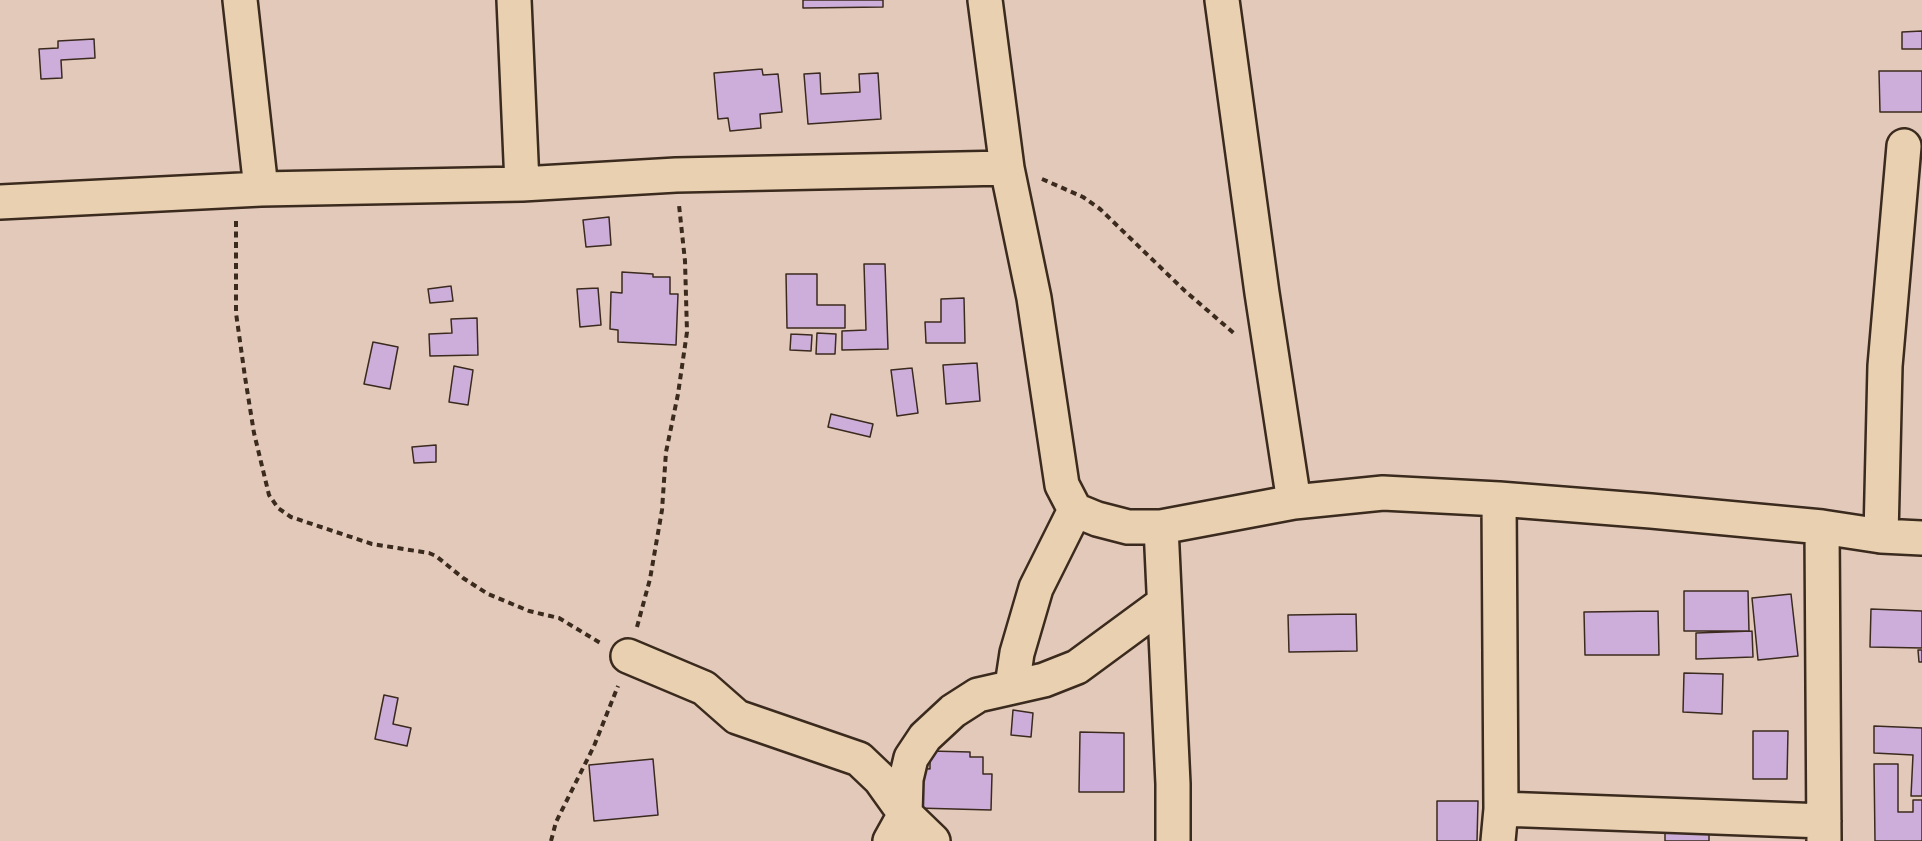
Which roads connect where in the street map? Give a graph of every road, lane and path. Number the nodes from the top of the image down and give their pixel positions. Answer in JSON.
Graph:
{"nodes":[{"id":1,"x":240,"y":0,"type":"edge"},
{"id":2,"x":514,"y":0,"type":"edge"},
{"id":3,"x":985,"y":0,"type":"edge"},
{"id":4,"x":1222,"y":0,"type":"edge"},
{"id":5,"x":1904,"y":146,"type":"dead end"},
{"id":6,"x":1007,"y":168,"type":"junction"},
{"id":7,"x":676,"y":174,"type":"junction"},
{"id":8,"x":522,"y":184,"type":"junction"},
{"id":9,"x":248,"y":190,"type":"junction"},
{"id":10,"x":0,"y":202,"type":"edge"},
{"id":11,"x":1238,"y":337,"type":"dead end"},
{"id":12,"x":1499,"y":499,"type":"junction"},
{"id":13,"x":1294,"y":502,"type":"junction"},
{"id":14,"x":1075,"y":510,"type":"junction"},
{"id":15,"x":1161,"y":527,"type":"junction"},
{"id":16,"x":1821,"y":527,"type":"junction"},
{"id":17,"x":1881,"y":536,"type":"junction"},
{"id":18,"x":1922,"y":538,"type":"edge"},
{"id":19,"x":1164,"y":603,"type":"junction"},
{"id":20,"x":628,"y":656,"type":"junction"},
{"id":21,"x":1012,"y":686,"type":"junction"},
{"id":22,"x":1501,"y":809,"type":"junction"},
{"id":23,"x":898,"y":827,"type":"edge"},
{"id":24,"x":1824,"y":831,"type":"edge"},
{"id":25,"x":551,"y":841,"type":"edge"},
{"id":26,"x":933,"y":841,"type":"edge"},
{"id":27,"x":1173,"y":841,"type":"edge"},
{"id":28,"x":1498,"y":841,"type":"edge"}],
"edges":[{"from":1,"to":9,"type":"street"},
{"from":2,"to":8,"type":"street"},
{"from":3,"to":6,"type":"street"},
{"from":4,"to":13,"type":"street"},
{"from":5,"to":17,"type":"street"},
{"from":6,"to":7,"type":"street"},
{"from":6,"to":11,"type":"path"},
{"from":6,"to":14,"type":"street"},
{"from":7,"to":8,"type":"street"},
{"from":7,"to":20,"type":"path"},
{"from":8,"to":9,"type":"street"},
{"from":9,"to":10,"type":"street"},
{"from":9,"to":20,"type":"path"},
{"from":12,"to":13,"type":"street"},
{"from":12,"to":16,"type":"street"},
{"from":12,"to":22,"type":"street"},
{"from":13,"to":15,"type":"street"},
{"from":14,"to":15,"type":"street"},
{"from":14,"to":21,"type":"street"},
{"from":15,"to":19,"type":"street"},
{"from":16,"to":17,"type":"street"},
{"from":16,"to":24,"type":"street"},
{"from":17,"to":18,"type":"street"},
{"from":19,"to":21,"type":"street"},
{"from":19,"to":27,"type":"street"},
{"from":20,"to":23,"type":"street"},
{"from":20,"to":25,"type":"path"},
{"from":21,"to":23,"type":"street"},
{"from":22,"to":24,"type":"street"},
{"from":22,"to":28,"type":"street"},
{"from":23,"to":26,"type":"street"}]}
